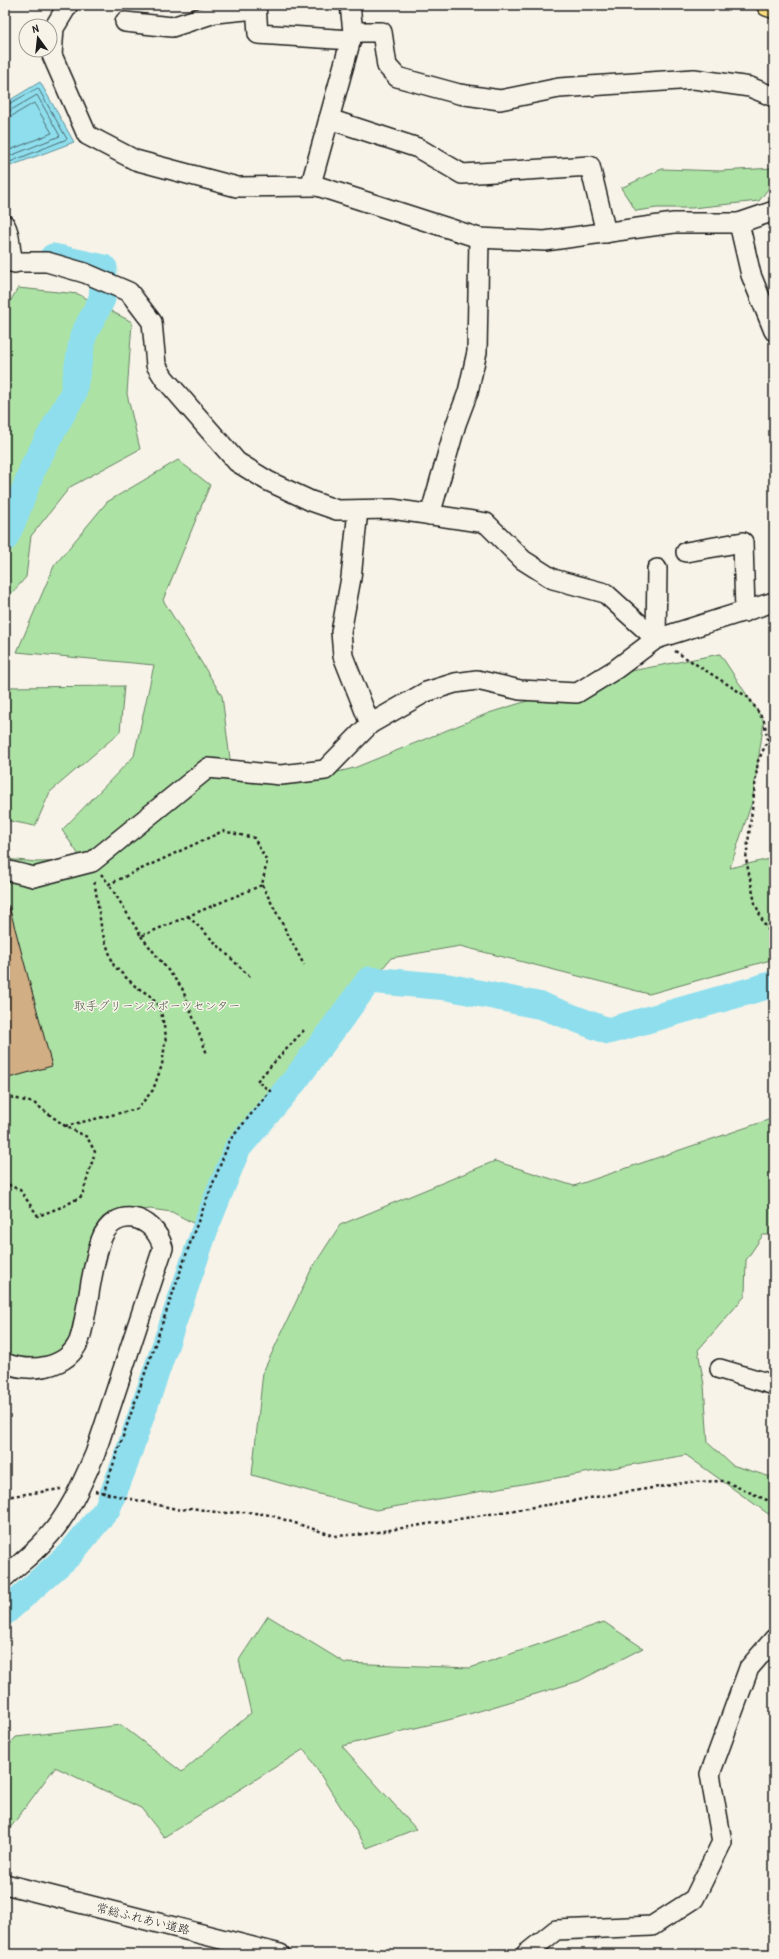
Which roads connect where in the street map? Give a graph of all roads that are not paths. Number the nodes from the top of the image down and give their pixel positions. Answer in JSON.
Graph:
{"nodes":[{"id":1,"x":68,"y":5,"type":"edge"},
{"id":2,"x":350,"y":5,"type":"edge"},
{"id":3,"x":768,"y":5,"type":"edge"},
{"id":4,"x":256,"y":7,"type":"edge"},
{"id":5,"x":774,"y":7,"type":"edge"},
{"id":6,"x":125,"y":20,"type":"edge"},
{"id":7,"x":352,"y":36,"type":"junction"},
{"id":8,"x":774,"y":97,"type":"edge"},
{"id":9,"x":330,"y":119,"type":"junction"},
{"id":10,"x":315,"y":186,"type":"junction"},
{"id":11,"x":774,"y":211,"type":"edge"},
{"id":12,"x":739,"y":223,"type":"junction"},
{"id":13,"x":5,"y":226,"type":"edge"},
{"id":14,"x":606,"y":232,"type":"junction"},
{"id":15,"x":479,"y":238,"type":"junction"},
{"id":16,"x":10,"y":262,"type":"edge"},
{"id":17,"x":774,"y":331,"type":"edge"},
{"id":18,"x":358,"y":510,"type":"junction"},
{"id":19,"x":430,"y":514,"type":"junction"},
{"id":20,"x":686,"y":552,"type":"dead end"},
{"id":21,"x":658,"y":569,"type":"dead end"},
{"id":22,"x":774,"y":602,"type":"edge"},
{"id":23,"x":745,"y":612,"type":"junction"},
{"id":24,"x":656,"y":639,"type":"junction"},
{"id":25,"x":370,"y":724,"type":"junction"},
{"id":26,"x":5,"y":870,"type":"edge"},
{"id":27,"x":5,"y":1363,"type":"edge"},
{"id":28,"x":720,"y":1369,"type":"dead end"},
{"id":29,"x":774,"y":1385,"type":"edge"},
{"id":30,"x":5,"y":1576,"type":"edge"},
{"id":31,"x":774,"y":1639,"type":"edge"},
{"id":32,"x":5,"y":1884,"type":"edge"},
{"id":33,"x":280,"y":1954,"type":"edge"},
{"id":34,"x":526,"y":1954,"type":"edge"}],
"edges":[{"from":1,"to":10,"type":"street"},
{"from":2,"to":7,"type":"street"},
{"from":3,"to":5,"type":"highway"},
{"from":4,"to":6,"type":"street"},
{"from":4,"to":7,"type":"street"},
{"from":7,"to":8,"type":"street"},
{"from":7,"to":9,"type":"street"},
{"from":9,"to":10,"type":"street"},
{"from":9,"to":14,"type":"street"},
{"from":10,"to":15,"type":"street"},
{"from":11,"to":12,"type":"street"},
{"from":12,"to":14,"type":"street"},
{"from":12,"to":17,"type":"street"},
{"from":13,"to":16,"type":"street"},
{"from":14,"to":15,"type":"street"},
{"from":15,"to":19,"type":"street"},
{"from":16,"to":18,"type":"street"},
{"from":18,"to":19,"type":"street"},
{"from":18,"to":25,"type":"street"},
{"from":19,"to":24,"type":"street"},
{"from":20,"to":23,"type":"street"},
{"from":21,"to":24,"type":"street"},
{"from":22,"to":23,"type":"street"},
{"from":23,"to":24,"type":"street"},
{"from":24,"to":25,"type":"street"},
{"from":25,"to":26,"type":"street"},
{"from":27,"to":30,"type":"street"},
{"from":28,"to":29,"type":"street"},
{"from":31,"to":34,"type":"street"},
{"from":32,"to":33,"type":"street","name":"常総ふれあい道路"}]}
